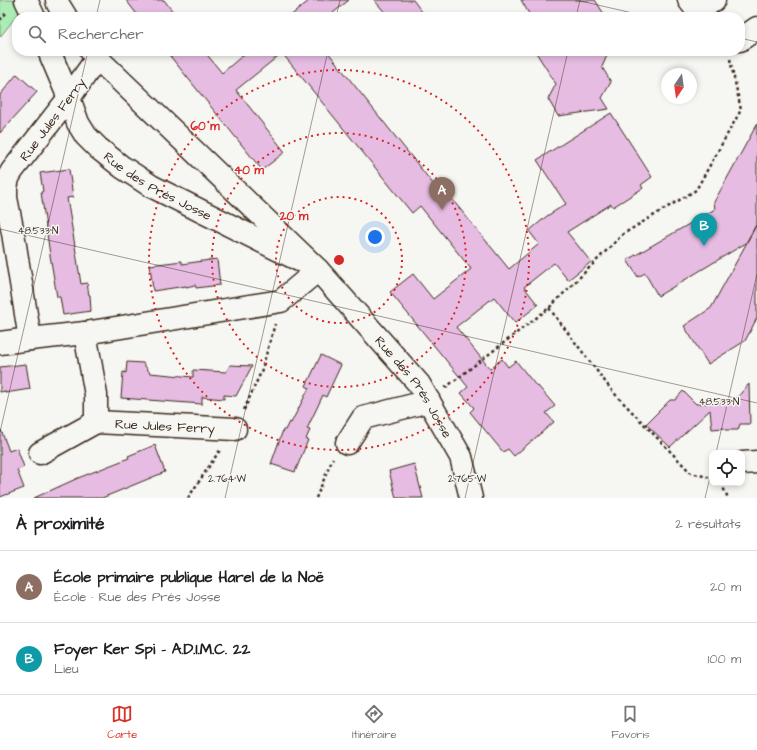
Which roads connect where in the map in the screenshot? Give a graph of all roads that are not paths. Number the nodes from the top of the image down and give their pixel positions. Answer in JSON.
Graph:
{"nodes":[{"id":1,"x":26,"y":0,"type":"edge"},
{"id":2,"x":57,"y":0,"type":"edge"},
{"id":3,"x":32,"y":12,"type":"edge"},
{"id":4,"x":63,"y":12,"type":"edge"},
{"id":5,"x":757,"y":28,"type":"edge"},
{"id":6,"x":745,"y":39,"type":"edge"},
{"id":7,"x":51,"y":56,"type":"edge"},
{"id":8,"x":93,"y":56,"type":"edge"},
{"id":9,"x":95,"y":56,"type":"edge"},
{"id":10,"x":69,"y":98,"type":"junction"},
{"id":11,"x":318,"y":270,"type":"junction"},
{"id":12,"x":85,"y":333,"type":"junction"},
{"id":13,"x":30,"y":339,"type":"junction"},
{"id":14,"x":0,"y":343,"type":"edge"},
{"id":15,"x":429,"y":401,"type":"junction"},
{"id":16,"x":96,"y":422,"type":"junction"},
{"id":17,"x":235,"y":429,"type":"road end"},
{"id":18,"x":347,"y":443,"type":"road end"},
{"id":19,"x":40,"y":454,"type":"dead end"},
{"id":20,"x":757,"y":462,"type":"edge"},
{"id":21,"x":745,"y":463,"type":"edge"},
{"id":22,"x":471,"y":498,"type":"edge"}],
"edges":[{"from":1,"to":3,"type":"street"},
{"from":2,"to":4,"type":"street"},
{"from":5,"to":6,"type":"street"},
{"from":7,"to":10,"type":"street","name":"Rue des Prés Josse"},
{"from":8,"to":10,"type":"street","name":"Rue Jules Ferry"},
{"from":9,"to":11,"type":"street","name":"Rue des Prés Josse"},
{"from":10,"to":11,"type":"street","name":"Rue des Prés Josse"},
{"from":10,"to":13,"type":"street","name":"Rue Jules Ferry"},
{"from":11,"to":12,"type":"street"},
{"from":11,"to":15,"type":"street","name":"Rue des Prés Josse"},
{"from":12,"to":13,"type":"street"},
{"from":12,"to":16,"type":"street","name":"Rue Jules Ferry"},
{"from":13,"to":14,"type":"street"},
{"from":15,"to":18,"type":"street"},
{"from":15,"to":22,"type":"street","name":"Rue des Prés Josse"},
{"from":16,"to":17,"type":"street","name":"Rue Jules Ferry"},
{"from":16,"to":19,"type":"street","name":"Rue Jules Ferry"},
{"from":20,"to":21,"type":"street"}]}
